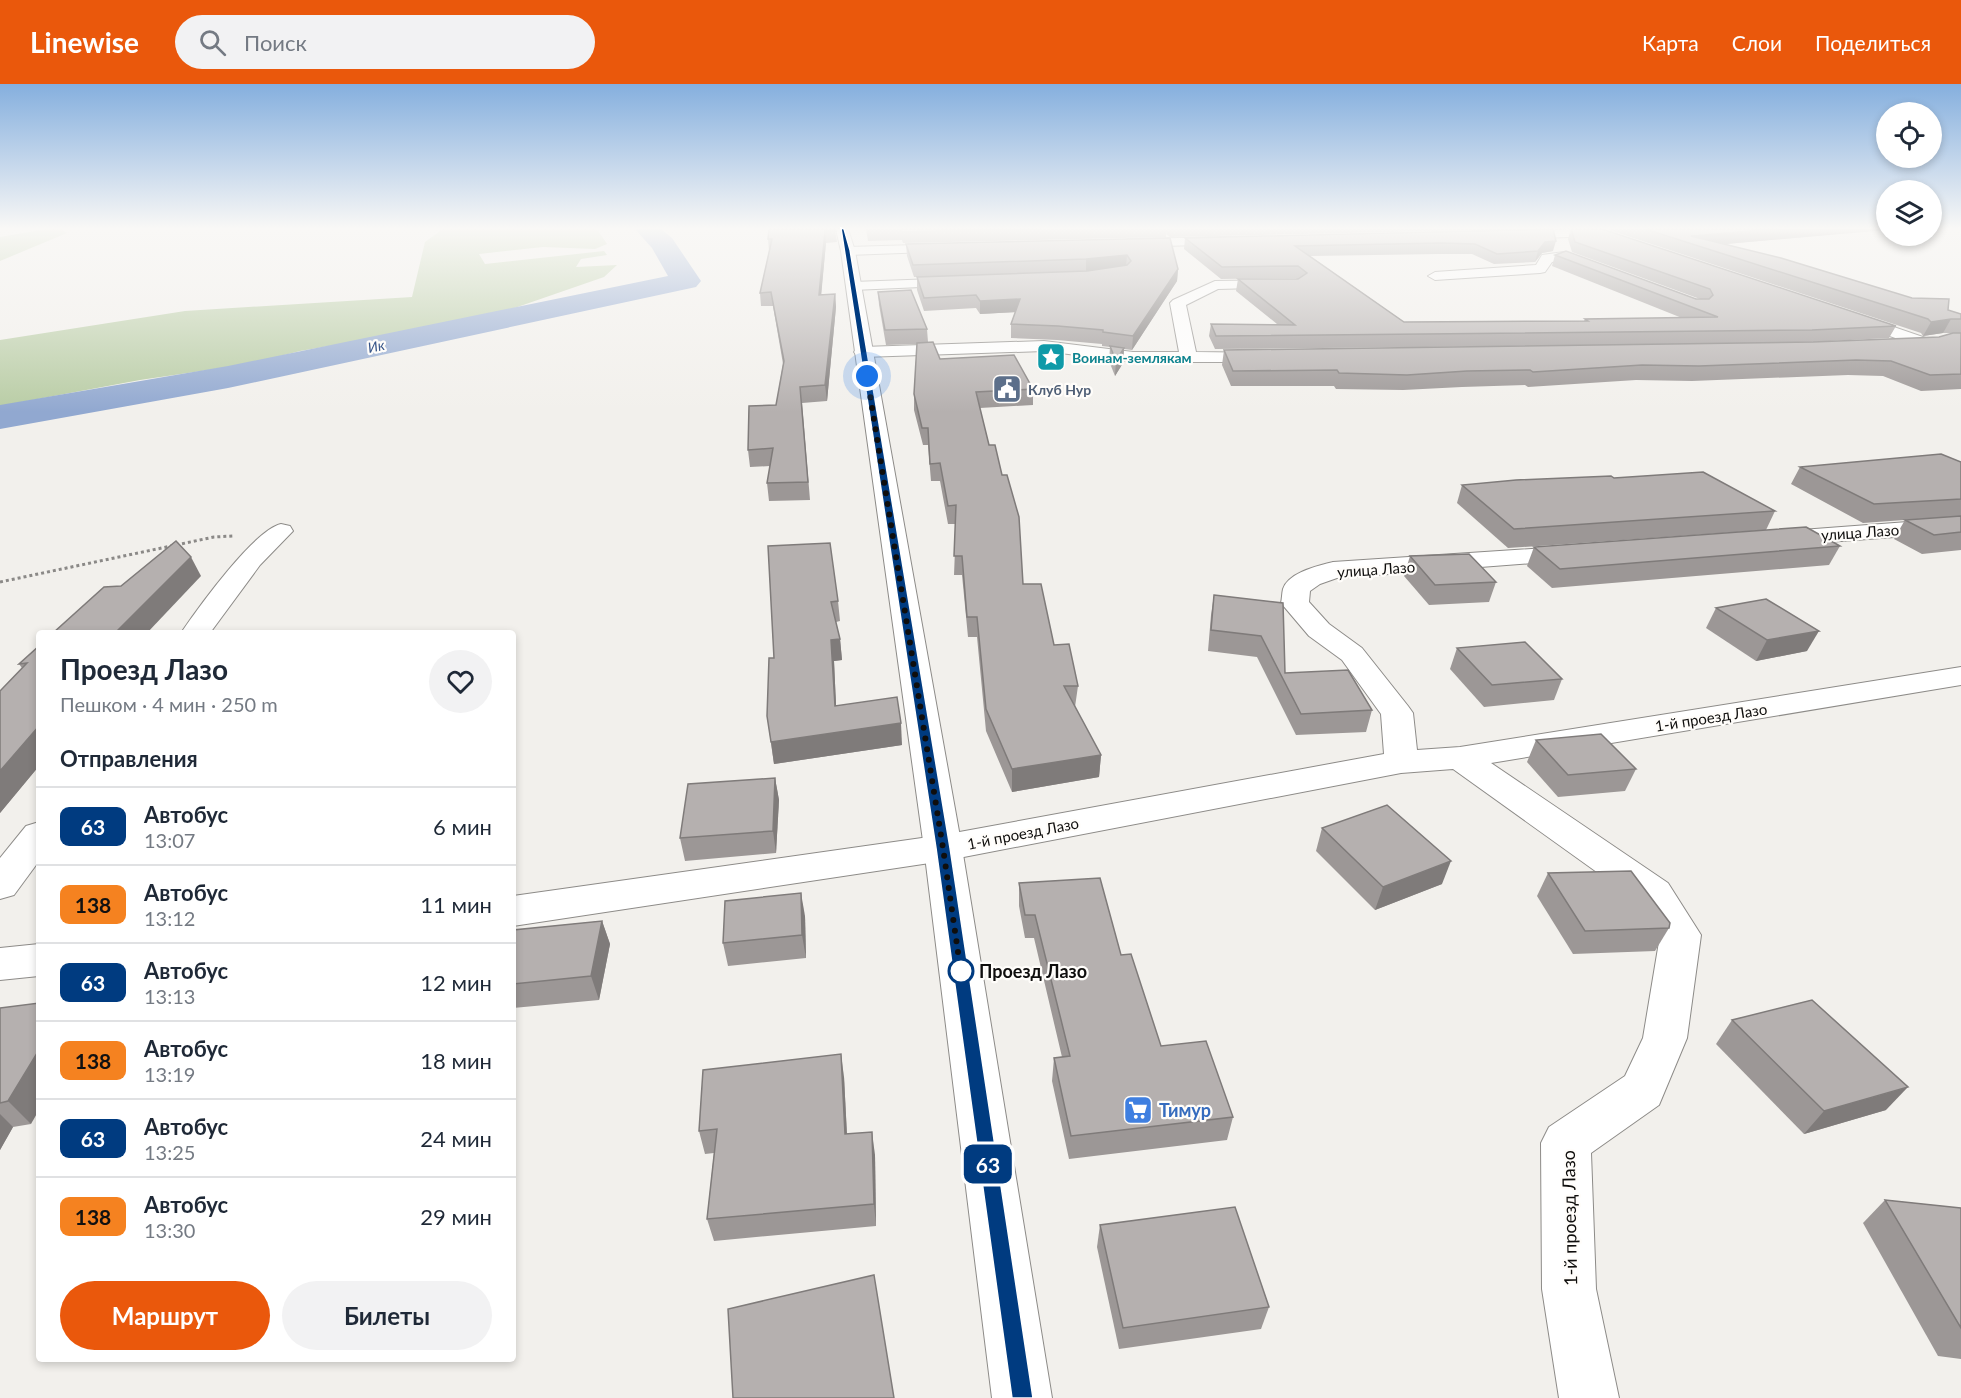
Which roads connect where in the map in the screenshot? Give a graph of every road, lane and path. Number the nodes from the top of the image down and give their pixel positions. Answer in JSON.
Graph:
{"nodes":[{"id":1,"x":854,"y":290,"type":"edge"},
{"id":2,"x":1204,"y":290,"type":"edge"},
{"id":3,"x":1831,"y":311,"type":"edge"},
{"id":4,"x":1961,"y":340,"type":"edge"},
{"id":5,"x":1930,"y":344,"type":"junction"},
{"id":6,"x":1885,"y":346,"type":"edge"},
{"id":7,"x":863,"y":352,"type":"junction"},
{"id":8,"x":1961,"y":356,"type":"edge"},
{"id":9,"x":1285,"y":357,"type":"edge"},
{"id":10,"x":1190,"y":358,"type":"junction"},
{"id":11,"x":1961,"y":525,"type":"edge"},
{"id":12,"x":281,"y":531,"type":"joint"},
{"id":13,"x":1749,"y":541,"type":"edge"},
{"id":14,"x":1596,"y":552,"type":"edge"},
{"id":15,"x":0,"y":582,"type":"edge"},
{"id":16,"x":197,"y":630,"type":"edge"},
{"id":17,"x":1961,"y":676,"type":"edge"},
{"id":18,"x":1460,"y":758,"type":"junction"},
{"id":19,"x":1401,"y":762,"type":"junction"},
{"id":20,"x":36,"y":839,"type":"edge"},
{"id":21,"x":943,"y":848,"type":"junction"},
{"id":22,"x":0,"y":885,"type":"edge"},
{"id":23,"x":516,"y":910,"type":"edge"},
{"id":24,"x":36,"y":960,"type":"edge"},
{"id":25,"x":0,"y":964,"type":"edge"},
{"id":26,"x":1022,"y":1398,"type":"edge"},
{"id":27,"x":1589,"y":1398,"type":"edge"}],
"edges":[{"from":1,"to":7,"type":"street"},
{"from":2,"to":10,"type":"street"},
{"from":3,"to":5,"type":"street"},
{"from":4,"to":5,"type":"street"},
{"from":5,"to":6,"type":"street"},
{"from":5,"to":8,"type":"street"},
{"from":7,"to":10,"type":"street"},
{"from":7,"to":21,"type":"street"},
{"from":9,"to":10,"type":"street"},
{"from":11,"to":13,"type":"street","name":"улица Лазо"},
{"from":12,"to":15,"type":"path"},
{"from":12,"to":16,"type":"street"},
{"from":14,"to":19,"type":"street","name":"улица Лазо"},
{"from":17,"to":18,"type":"street","name":"1-й проезд Лазо"},
{"from":18,"to":19,"type":"street","name":"1-й проезд Лазо"},
{"from":18,"to":27,"type":"street","name":"1-й проезд Лазо"},
{"from":19,"to":21,"type":"street","name":"1-й проезд Лазо"},
{"from":20,"to":22,"type":"street"},
{"from":21,"to":23,"type":"street","name":"1-й проезд Лазо"},
{"from":21,"to":26,"type":"street"},
{"from":24,"to":25,"type":"street"}]}
